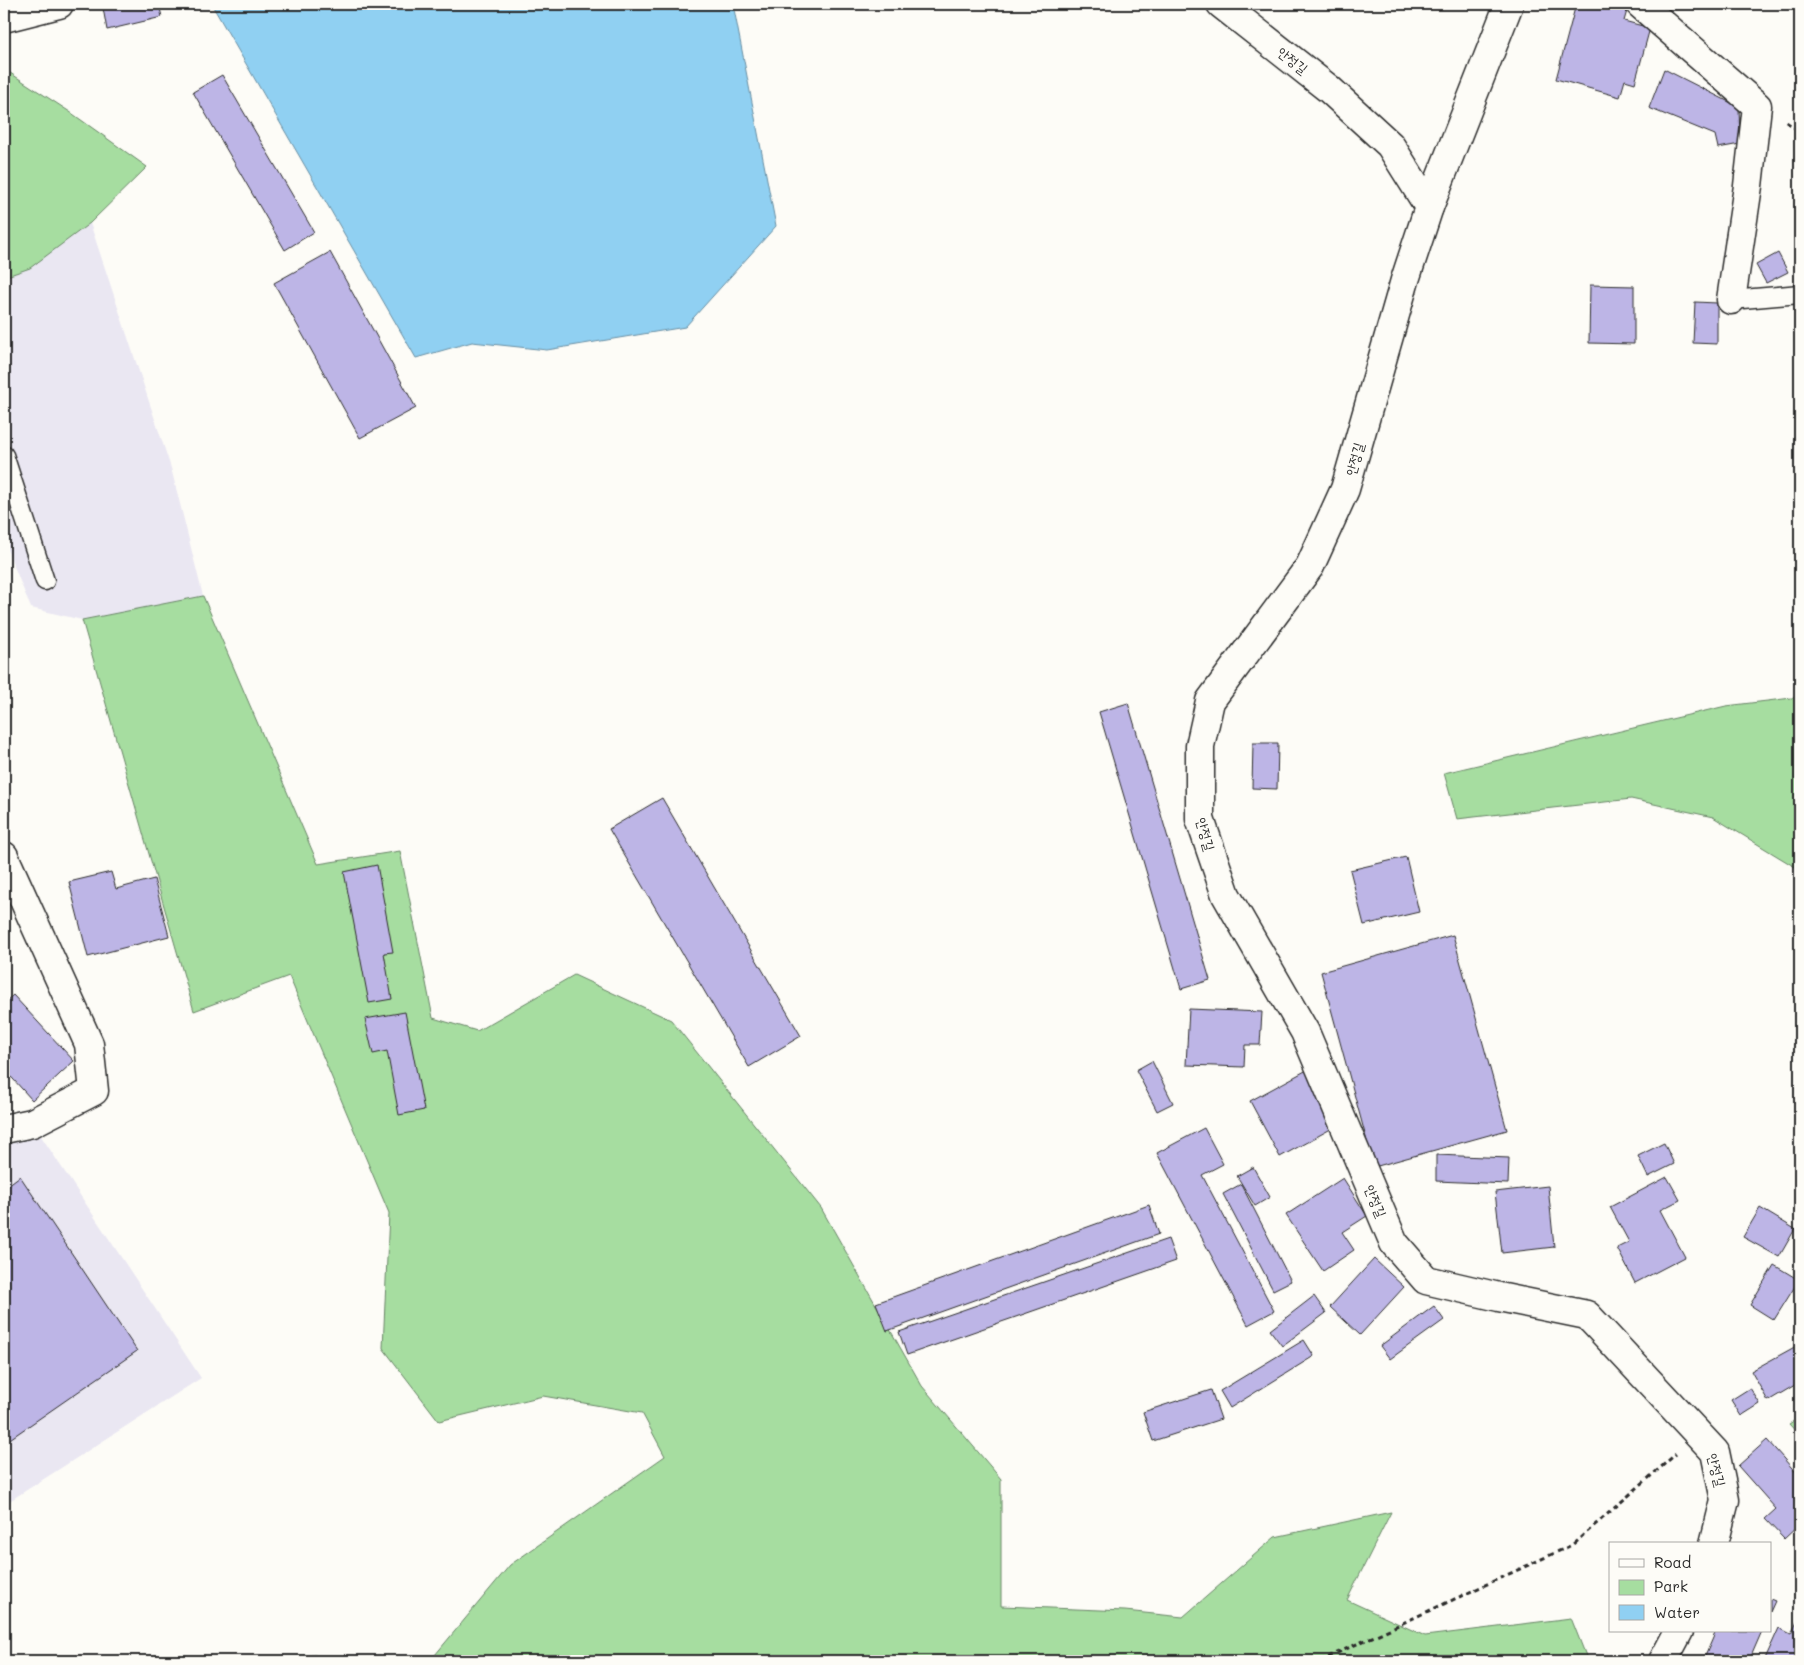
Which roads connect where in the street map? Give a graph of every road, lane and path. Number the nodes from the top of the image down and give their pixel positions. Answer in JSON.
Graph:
{"nodes":[{"id":1,"x":59,"y":4,"type":"edge"},
{"id":2,"x":1221,"y":4,"type":"edge"},
{"id":3,"x":1509,"y":4,"type":"edge"},
{"id":4,"x":1640,"y":4,"type":"edge"},
{"id":5,"x":4,"y":18,"type":"edge"},
{"id":6,"x":1429,"y":207,"type":"junction"},
{"id":7,"x":1800,"y":294,"type":"edge"},
{"id":8,"x":1731,"y":300,"type":"joint"},
{"id":9,"x":4,"y":455,"type":"edge"},
{"id":10,"x":45,"y":582,"type":"dead end"},
{"id":11,"x":4,"y":856,"type":"edge"},
{"id":12,"x":4,"y":1129,"type":"edge"},
{"id":13,"x":1699,"y":1434,"type":"junction"},
{"id":14,"x":1714,"y":1542,"type":"edge"},
{"id":15,"x":1678,"y":1632,"type":"edge"},
{"id":16,"x":1320,"y":1661,"type":"edge"},
{"id":17,"x":1663,"y":1661,"type":"edge"}],
"edges":[{"from":1,"to":5,"type":"street"},
{"from":2,"to":6,"type":"street","name":"안정길"},
{"from":3,"to":6,"type":"street"},
{"from":4,"to":8,"type":"street"},
{"from":6,"to":13,"type":"street","name":"안정길"},
{"from":7,"to":8,"type":"lane"},
{"from":9,"to":10,"type":"lane"},
{"from":11,"to":12,"type":"street"},
{"from":13,"to":14,"type":"street","name":"안정길"},
{"from":13,"to":16,"type":"path"},
{"from":15,"to":17,"type":"street"}]}
